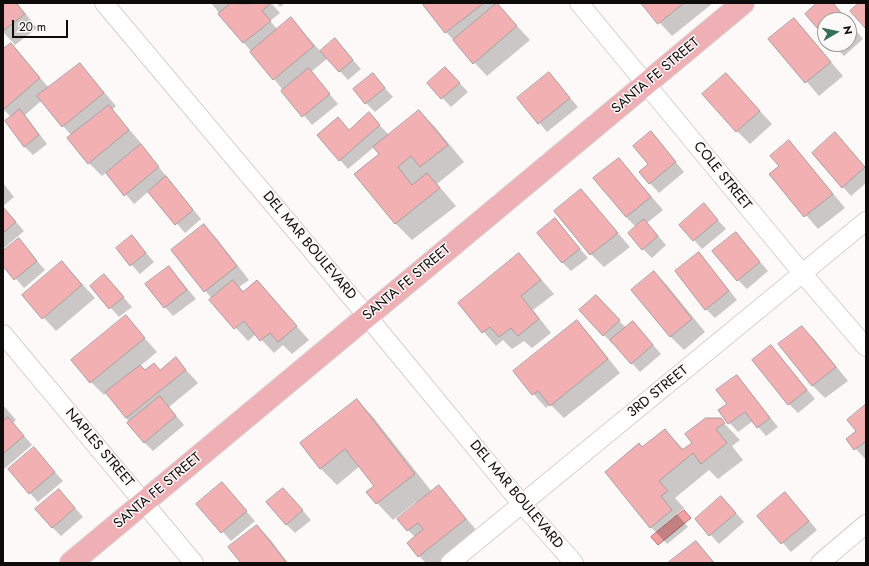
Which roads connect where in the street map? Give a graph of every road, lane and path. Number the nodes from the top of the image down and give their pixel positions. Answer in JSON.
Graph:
{"nodes":[{"id":1,"x":104,"y":3,"type":"edge"},
{"id":2,"x":579,"y":3,"type":"edge"},
{"id":3,"x":743,"y":3,"type":"edge"},
{"id":4,"x":646,"y":84,"type":"junction"},
{"id":5,"x":866,"y":221,"type":"edge"},
{"id":6,"x":802,"y":274,"type":"junction"},
{"id":7,"x":367,"y":316,"type":"junction"},
{"id":8,"x":3,"y":334,"type":"edge"},
{"id":9,"x":866,"y":347,"type":"edge"},
{"id":10,"x":144,"y":503,"type":"junction"},
{"id":11,"x":521,"y":503,"type":"junction"},
{"id":12,"x":866,"y":524,"type":"edge"},
{"id":13,"x":72,"y":563,"type":"edge"},
{"id":14,"x":194,"y":563,"type":"edge"},
{"id":15,"x":450,"y":563,"type":"edge"},
{"id":16,"x":574,"y":563,"type":"edge"},
{"id":17,"x":820,"y":563,"type":"edge"}],
"edges":[{"from":1,"to":7,"type":"street","name":"DEL MAR BOULEVARD"},
{"from":2,"to":4,"type":"street","name":"COLE STREET"},
{"from":3,"to":4,"type":"main road","name":"SANTA FE STREET"},
{"from":4,"to":6,"type":"street","name":"COLE STREET"},
{"from":4,"to":7,"type":"main road","name":"SANTA FE STREET"},
{"from":5,"to":6,"type":"street","name":"3RD STREET"},
{"from":6,"to":9,"type":"street","name":"COLE STREET"},
{"from":6,"to":11,"type":"street","name":"3RD STREET"},
{"from":7,"to":10,"type":"main road","name":"SANTA FE STREET"},
{"from":7,"to":11,"type":"street","name":"DEL MAR BOULEVARD"},
{"from":8,"to":10,"type":"street","name":"NAPLES STREET"},
{"from":10,"to":13,"type":"main road","name":"SANTA FE STREET"},
{"from":10,"to":14,"type":"street","name":"NAPLES STREET"},
{"from":11,"to":15,"type":"street","name":"3RD STREET"},
{"from":11,"to":16,"type":"street","name":"DEL MAR BOULEVARD"},
{"from":12,"to":17,"type":"street"}]}
